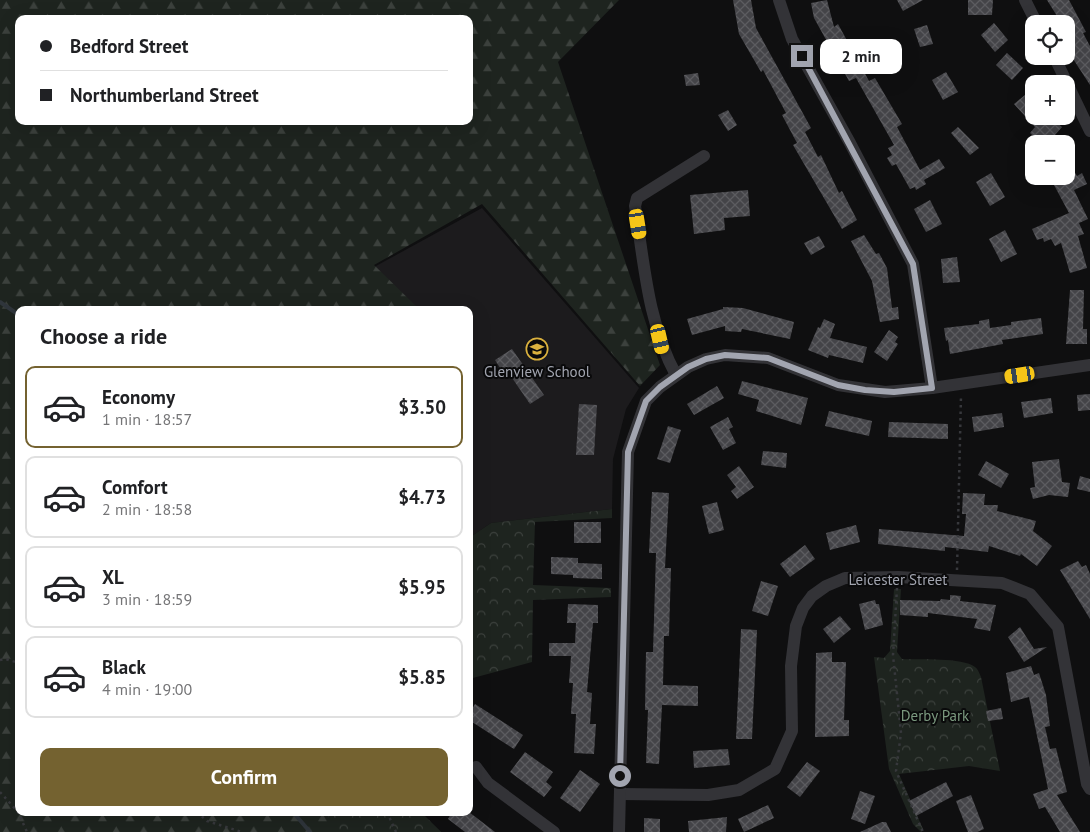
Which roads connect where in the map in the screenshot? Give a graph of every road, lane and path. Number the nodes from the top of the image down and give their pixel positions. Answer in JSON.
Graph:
{"nodes":[{"id":1,"x":779,"y":0,"type":"edge"},
{"id":2,"x":1025,"y":0,"type":"edge"},
{"id":3,"x":1032,"y":15,"type":"edge"},
{"id":4,"x":1058,"y":65,"type":"edge"},
{"id":5,"x":1090,"y":130,"type":"edge"},
{"id":6,"x":704,"y":156,"type":"dead end"},
{"id":7,"x":1090,"y":365,"type":"edge"},
{"id":8,"x":676,"y":375,"type":"junction"},
{"id":9,"x":961,"y":384,"type":"junction"},
{"id":10,"x":932,"y":388,"type":"junction"},
{"id":11,"x":898,"y":577,"type":"junction"},
{"id":12,"x":956,"y":580,"type":"junction"},
{"id":13,"x":0,"y":660,"type":"edge"},
{"id":14,"x":15,"y":662,"type":"edge"},
{"id":15,"x":476,"y":767,"type":"dead end"},
{"id":16,"x":1090,"y":789,"type":"edge"},
{"id":17,"x":0,"y":792,"type":"edge"},
{"id":18,"x":620,"y":794,"type":"junction"},
{"id":19,"x":15,"y":809,"type":"edge"},
{"id":20,"x":19,"y":816,"type":"edge"},
{"id":21,"x":201,"y":816,"type":"edge"},
{"id":22,"x":389,"y":816,"type":"edge"},
{"id":23,"x":27,"y":832,"type":"edge"},
{"id":24,"x":242,"y":832,"type":"edge"},
{"id":25,"x":396,"y":832,"type":"edge"},
{"id":26,"x":554,"y":832,"type":"edge"},
{"id":27,"x":619,"y":832,"type":"edge"},
{"id":28,"x":922,"y":832,"type":"edge"}],
"edges":[{"from":1,"to":10,"type":"street"},
{"from":2,"to":3,"type":"street"},
{"from":4,"to":5,"type":"street"},
{"from":6,"to":8,"type":"street"},
{"from":7,"to":9,"type":"street"},
{"from":8,"to":10,"type":"street"},
{"from":8,"to":18,"type":"street"},
{"from":9,"to":10,"type":"street"},
{"from":9,"to":12,"type":"path"},
{"from":11,"to":12,"type":"street","name":"Leicester Street"},
{"from":11,"to":18,"type":"street","name":"Leicester Street"},
{"from":11,"to":28,"type":"path"},
{"from":12,"to":16,"type":"street","name":"Leicester Street"},
{"from":13,"to":14,"type":"path"},
{"from":15,"to":26,"type":"street"},
{"from":17,"to":19,"type":"path"},
{"from":18,"to":27,"type":"street"},
{"from":20,"to":23,"type":"path"},
{"from":21,"to":24,"type":"path"},
{"from":22,"to":25,"type":"path"}]}
